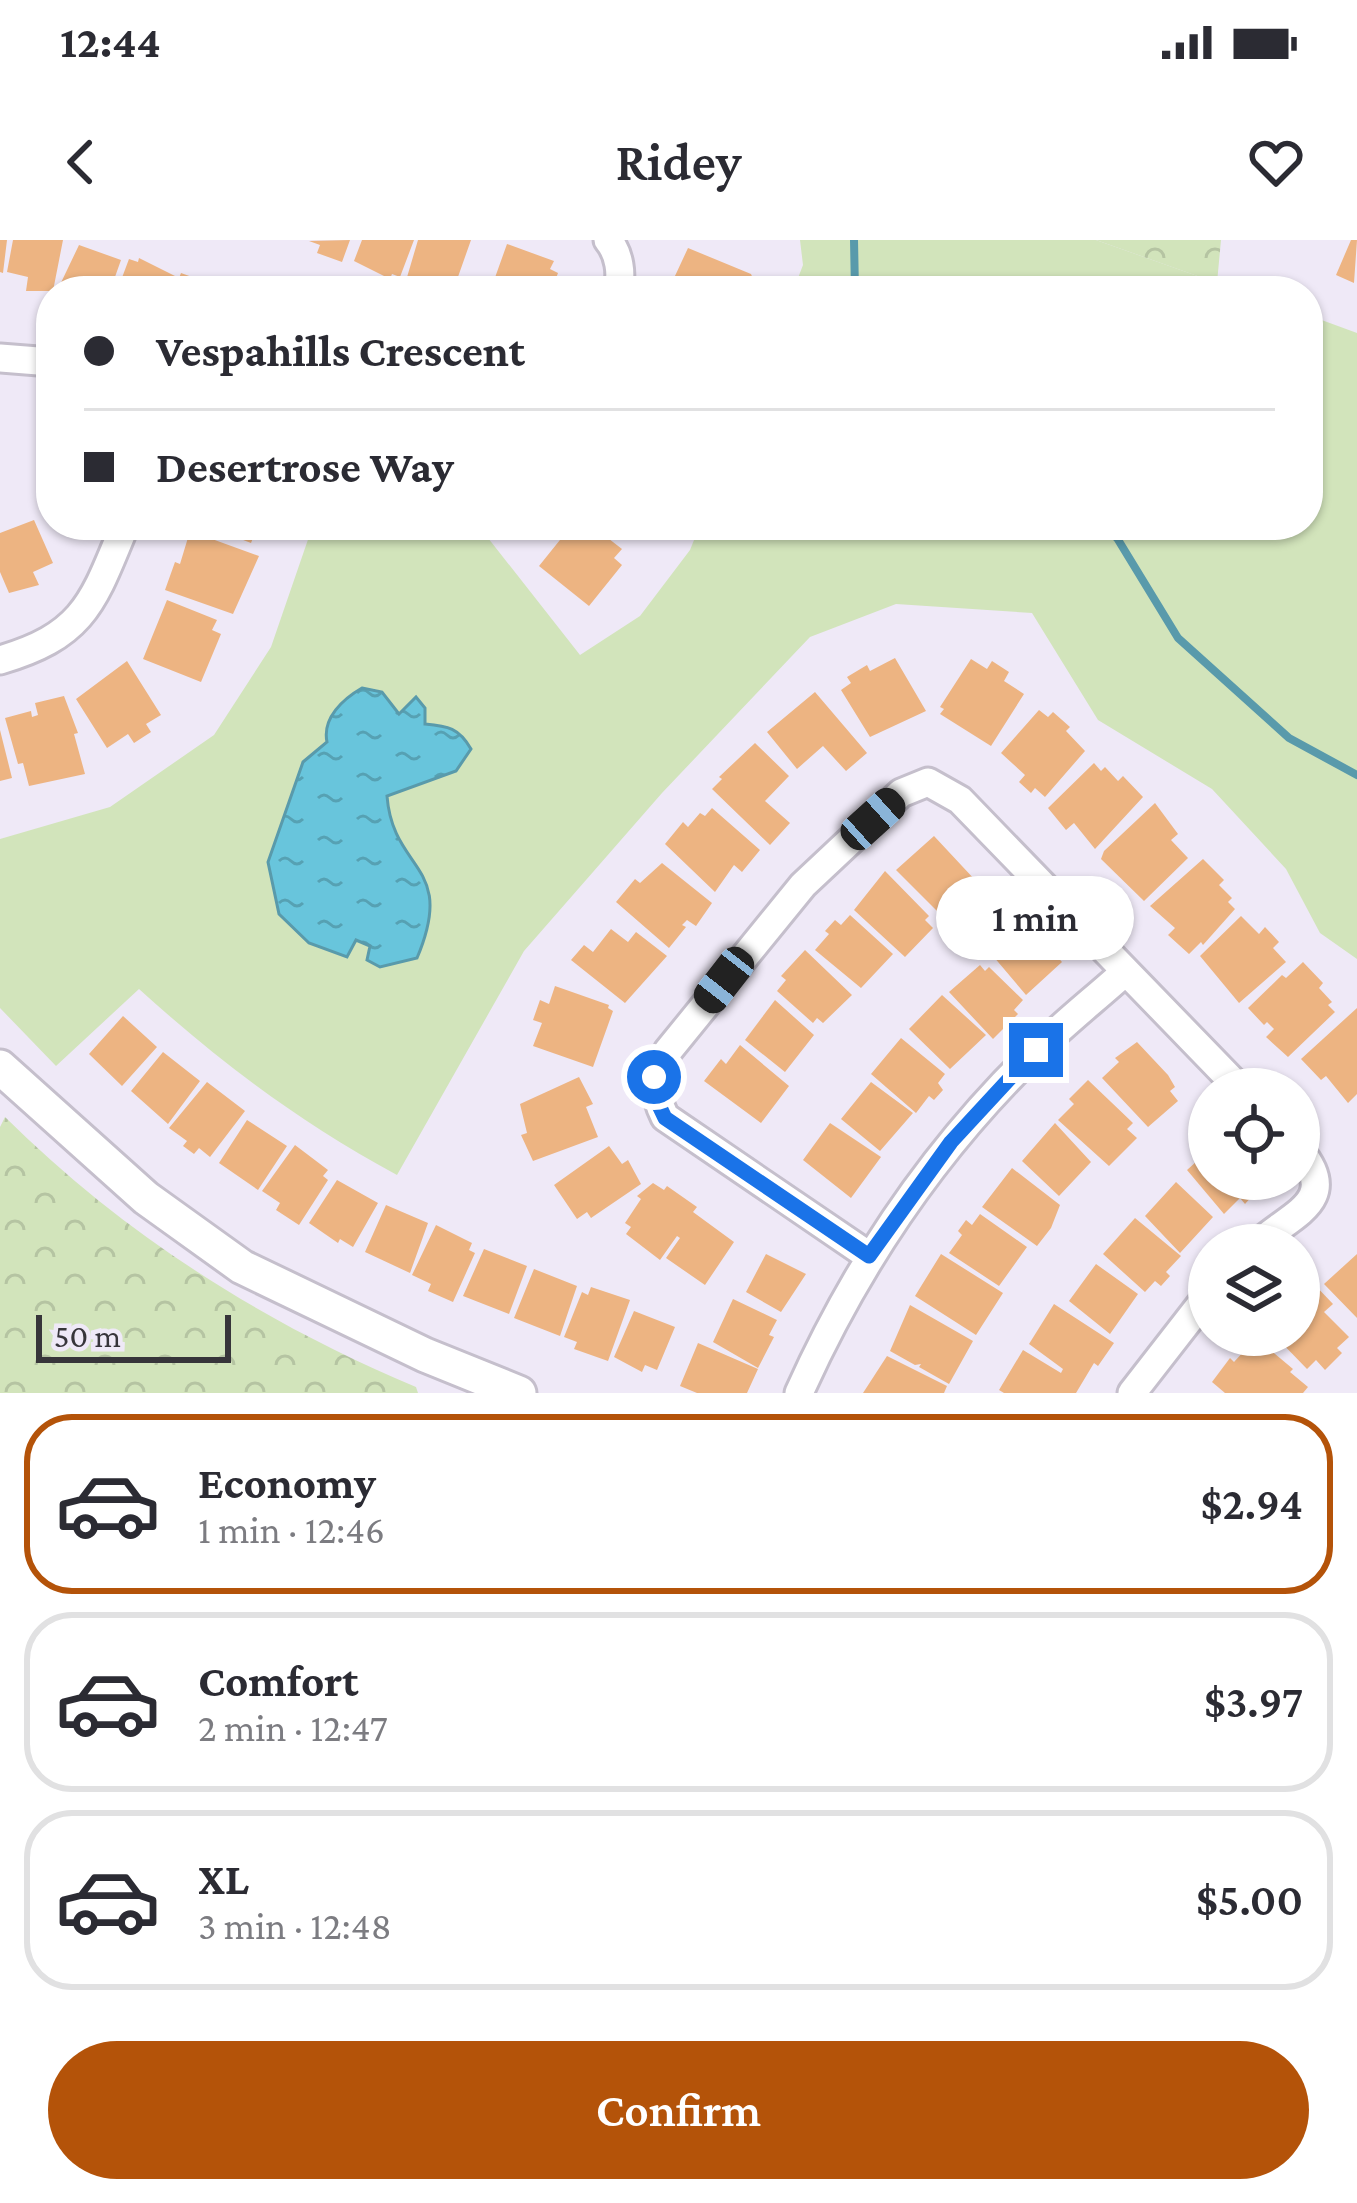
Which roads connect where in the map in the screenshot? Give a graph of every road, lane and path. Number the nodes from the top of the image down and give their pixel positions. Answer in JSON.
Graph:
{"nodes":[{"id":1,"x":608,"y":240,"type":"edge"},
{"id":2,"x":620,"y":276,"type":"edge"},
{"id":3,"x":0,"y":358,"type":"edge"},
{"id":4,"x":36,"y":361,"type":"edge"},
{"id":5,"x":119,"y":540,"type":"edge"},
{"id":6,"x":0,"y":660,"type":"edge"},
{"id":7,"x":1125,"y":972,"type":"junction"},
{"id":8,"x":0,"y":1066,"type":"edge"},
{"id":9,"x":1219,"y":1068,"type":"edge"},
{"id":10,"x":1312,"y":1200,"type":"edge"},
{"id":11,"x":1286,"y":1224,"type":"edge"},
{"id":12,"x":869,"y":1256,"type":"junction"},
{"id":13,"x":1188,"y":1321,"type":"edge"},
{"id":14,"x":497,"y":1390,"type":"edge"},
{"id":15,"x":799,"y":1393,"type":"edge"},
{"id":16,"x":1132,"y":1393,"type":"edge"}],
"edges":[{"from":1,"to":2,"type":"street"},
{"from":3,"to":4,"type":"street"},
{"from":5,"to":6,"type":"street"},
{"from":7,"to":9,"type":"street"},
{"from":7,"to":12,"type":"street"},
{"from":7,"to":12,"type":"street"},
{"from":8,"to":14,"type":"street"},
{"from":10,"to":11,"type":"street"},
{"from":12,"to":15,"type":"street"},
{"from":13,"to":16,"type":"street"}]}
